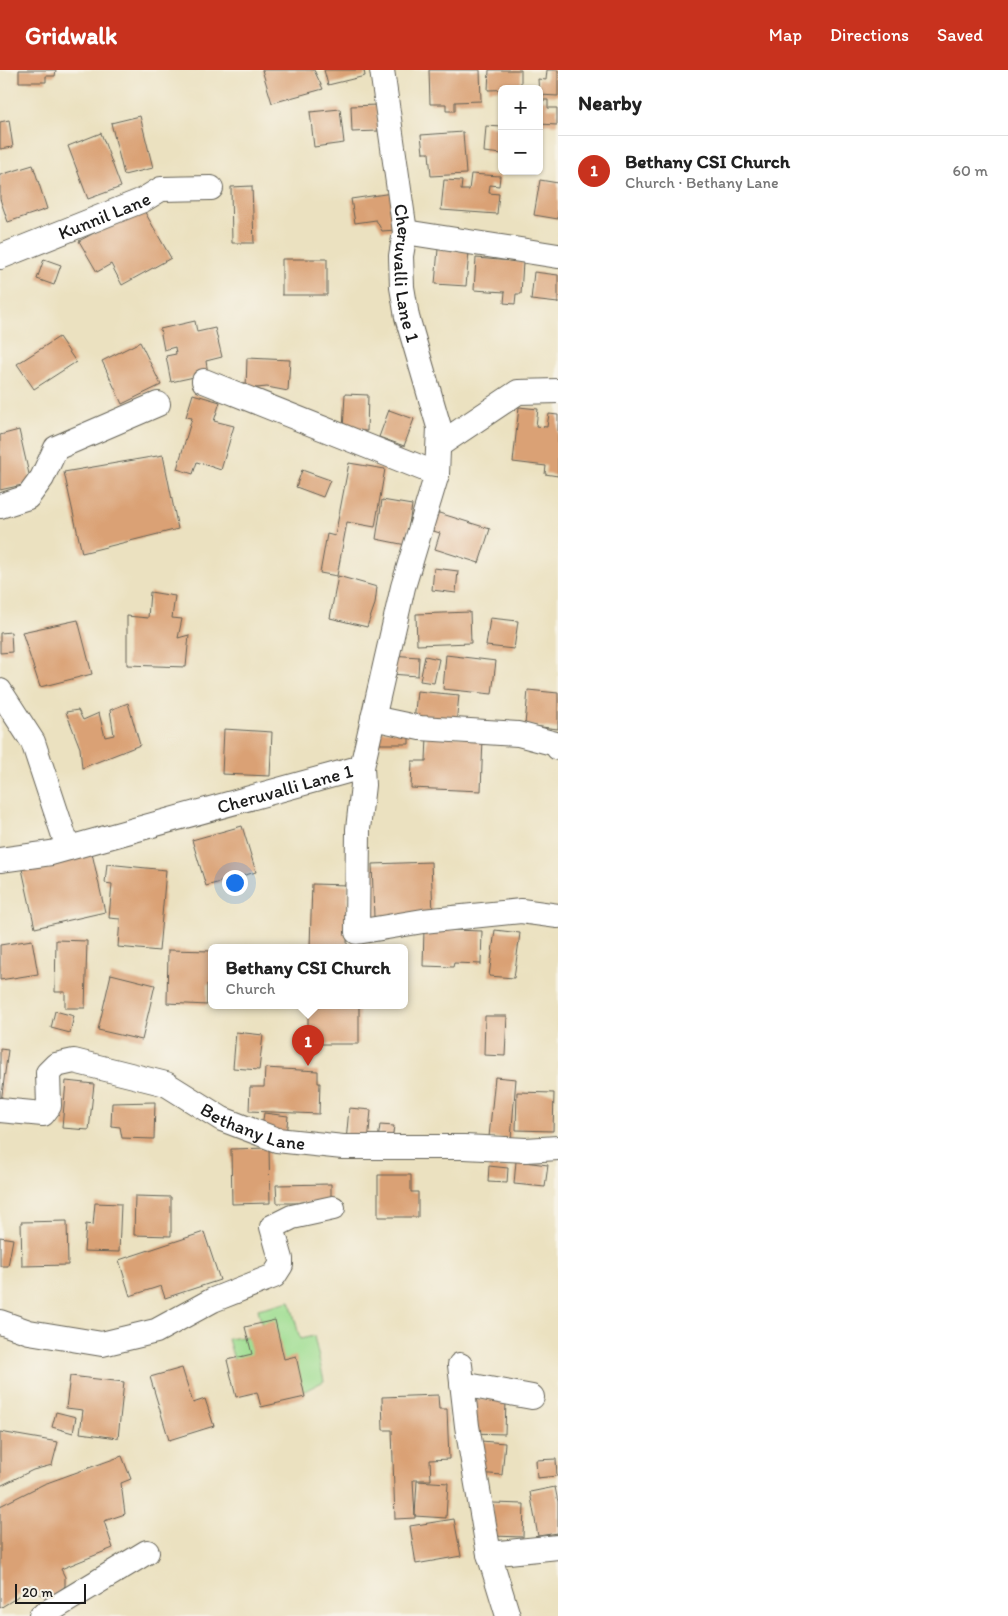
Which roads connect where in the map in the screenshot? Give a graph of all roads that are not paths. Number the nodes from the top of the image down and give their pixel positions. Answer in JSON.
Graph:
{"nodes":[{"id":1,"x":382,"y":70,"type":"edge"},
{"id":2,"x":211,"y":188,"type":"dead end"},
{"id":3,"x":405,"y":232,"type":"junction"},
{"id":4,"x":558,"y":256,"type":"edge"},
{"id":5,"x":0,"y":257,"type":"edge"},
{"id":6,"x":204,"y":381,"type":"dead end"},
{"id":7,"x":558,"y":391,"type":"edge"},
{"id":8,"x":158,"y":404,"type":"dead end"},
{"id":9,"x":438,"y":445,"type":"junction"},
{"id":10,"x":437,"y":474,"type":"junction"},
{"id":11,"x":0,"y":506,"type":"edge"},
{"id":12,"x":0,"y":691,"type":"edge"},
{"id":13,"x":373,"y":718,"type":"junction"},
{"id":14,"x":558,"y":748,"type":"edge"},
{"id":15,"x":362,"y":767,"type":"junction"},
{"id":16,"x":68,"y":848,"type":"junction"},
{"id":17,"x":0,"y":860,"type":"edge"},
{"id":18,"x":558,"y":916,"type":"edge"},
{"id":19,"x":0,"y":1110,"type":"edge"},
{"id":20,"x":558,"y":1148,"type":"edge"},
{"id":21,"x":333,"y":1208,"type":"dead end"},
{"id":22,"x":0,"y":1322,"type":"edge"},
{"id":23,"x":532,"y":1397,"type":"dead end"},
{"id":24,"x":558,"y":1547,"type":"edge"},
{"id":25,"x":146,"y":1552,"type":"dead end"},
{"id":26,"x":489,"y":1554,"type":"junction"},
{"id":27,"x":41,"y":1616,"type":"edge"},
{"id":28,"x":508,"y":1616,"type":"edge"}],
"edges":[{"from":1,"to":3,"type":"street","name":"Cheruvalli Lane 1"},
{"from":2,"to":5,"type":"street","name":"Kunnil Lane"},
{"from":3,"to":4,"type":"street"},
{"from":3,"to":9,"type":"street","name":"Cheruvalli Lane 1"},
{"from":6,"to":10,"type":"street"},
{"from":7,"to":9,"type":"street"},
{"from":8,"to":11,"type":"street"},
{"from":9,"to":10,"type":"street","name":"Cheruvalli Lane 1"},
{"from":10,"to":13,"type":"street","name":"Cheruvalli Lane 1"},
{"from":12,"to":16,"type":"street"},
{"from":13,"to":14,"type":"street"},
{"from":13,"to":15,"type":"street","name":"Cheruvalli Lane 1"},
{"from":15,"to":16,"type":"street","name":"Cheruvalli Lane 1"},
{"from":15,"to":18,"type":"street"},
{"from":16,"to":17,"type":"street","name":"Cheruvalli Lane 1"},
{"from":19,"to":20,"type":"street","name":"Bethany Lane"},
{"from":21,"to":22,"type":"street"},
{"from":23,"to":26,"type":"street"},
{"from":24,"to":26,"type":"street"},
{"from":25,"to":27,"type":"street"},
{"from":26,"to":28,"type":"street"}]}
